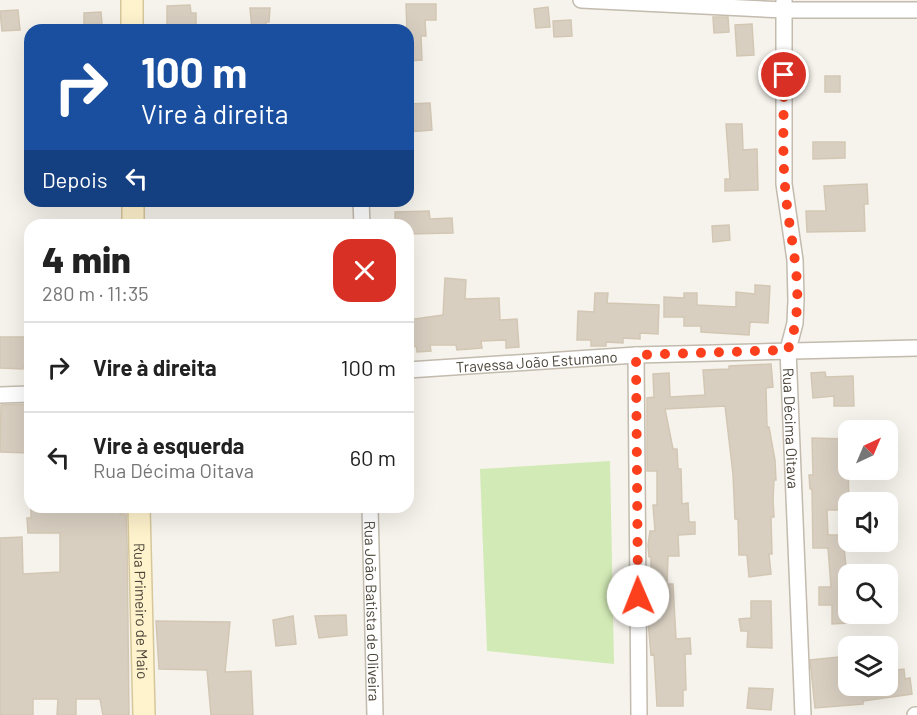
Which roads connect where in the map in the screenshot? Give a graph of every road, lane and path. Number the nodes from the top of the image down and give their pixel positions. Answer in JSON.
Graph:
{"nodes":[{"id":1,"x":132,"y":0,"type":"edge"},
{"id":2,"x":581,"y":0,"type":"edge"},
{"id":3,"x":784,"y":5,"type":"edge"},
{"id":4,"x":917,"y":10,"type":"edge"},
{"id":5,"x":132,"y":24,"type":"edge"},
{"id":6,"x":917,"y":348,"type":"edge"},
{"id":7,"x":788,"y":350,"type":"junction"},
{"id":8,"x":636,"y":355,"type":"junction"},
{"id":9,"x":414,"y":370,"type":"edge"},
{"id":10,"x":24,"y":394,"type":"edge"},
{"id":11,"x":0,"y":395,"type":"edge"},
{"id":12,"x":139,"y":513,"type":"edge"},
{"id":13,"x":370,"y":513,"type":"edge"},
{"id":14,"x":144,"y":715,"type":"edge"},
{"id":15,"x":375,"y":715,"type":"edge"},
{"id":16,"x":639,"y":715,"type":"edge"},
{"id":17,"x":803,"y":715,"type":"edge"}],
"edges":[{"from":1,"to":5,"type":"street"},
{"from":2,"to":3,"type":"street"},
{"from":3,"to":4,"type":"street"},
{"from":3,"to":7,"type":"street","name":"Rua Décima Oitava"},
{"from":6,"to":7,"type":"street","name":"Travessa João Estumano"},
{"from":7,"to":8,"type":"street","name":"Travessa João Estumano"},
{"from":7,"to":17,"type":"street","name":"Rua Décima Oitava"},
{"from":8,"to":9,"type":"street","name":"Travessa João Estumano"},
{"from":8,"to":16,"type":"street"},
{"from":10,"to":11,"type":"street"},
{"from":12,"to":14,"type":"street","name":"Rua Primeiro de Maio"},
{"from":13,"to":15,"type":"street","name":"Rua João Batista de Oliveira"}]}
